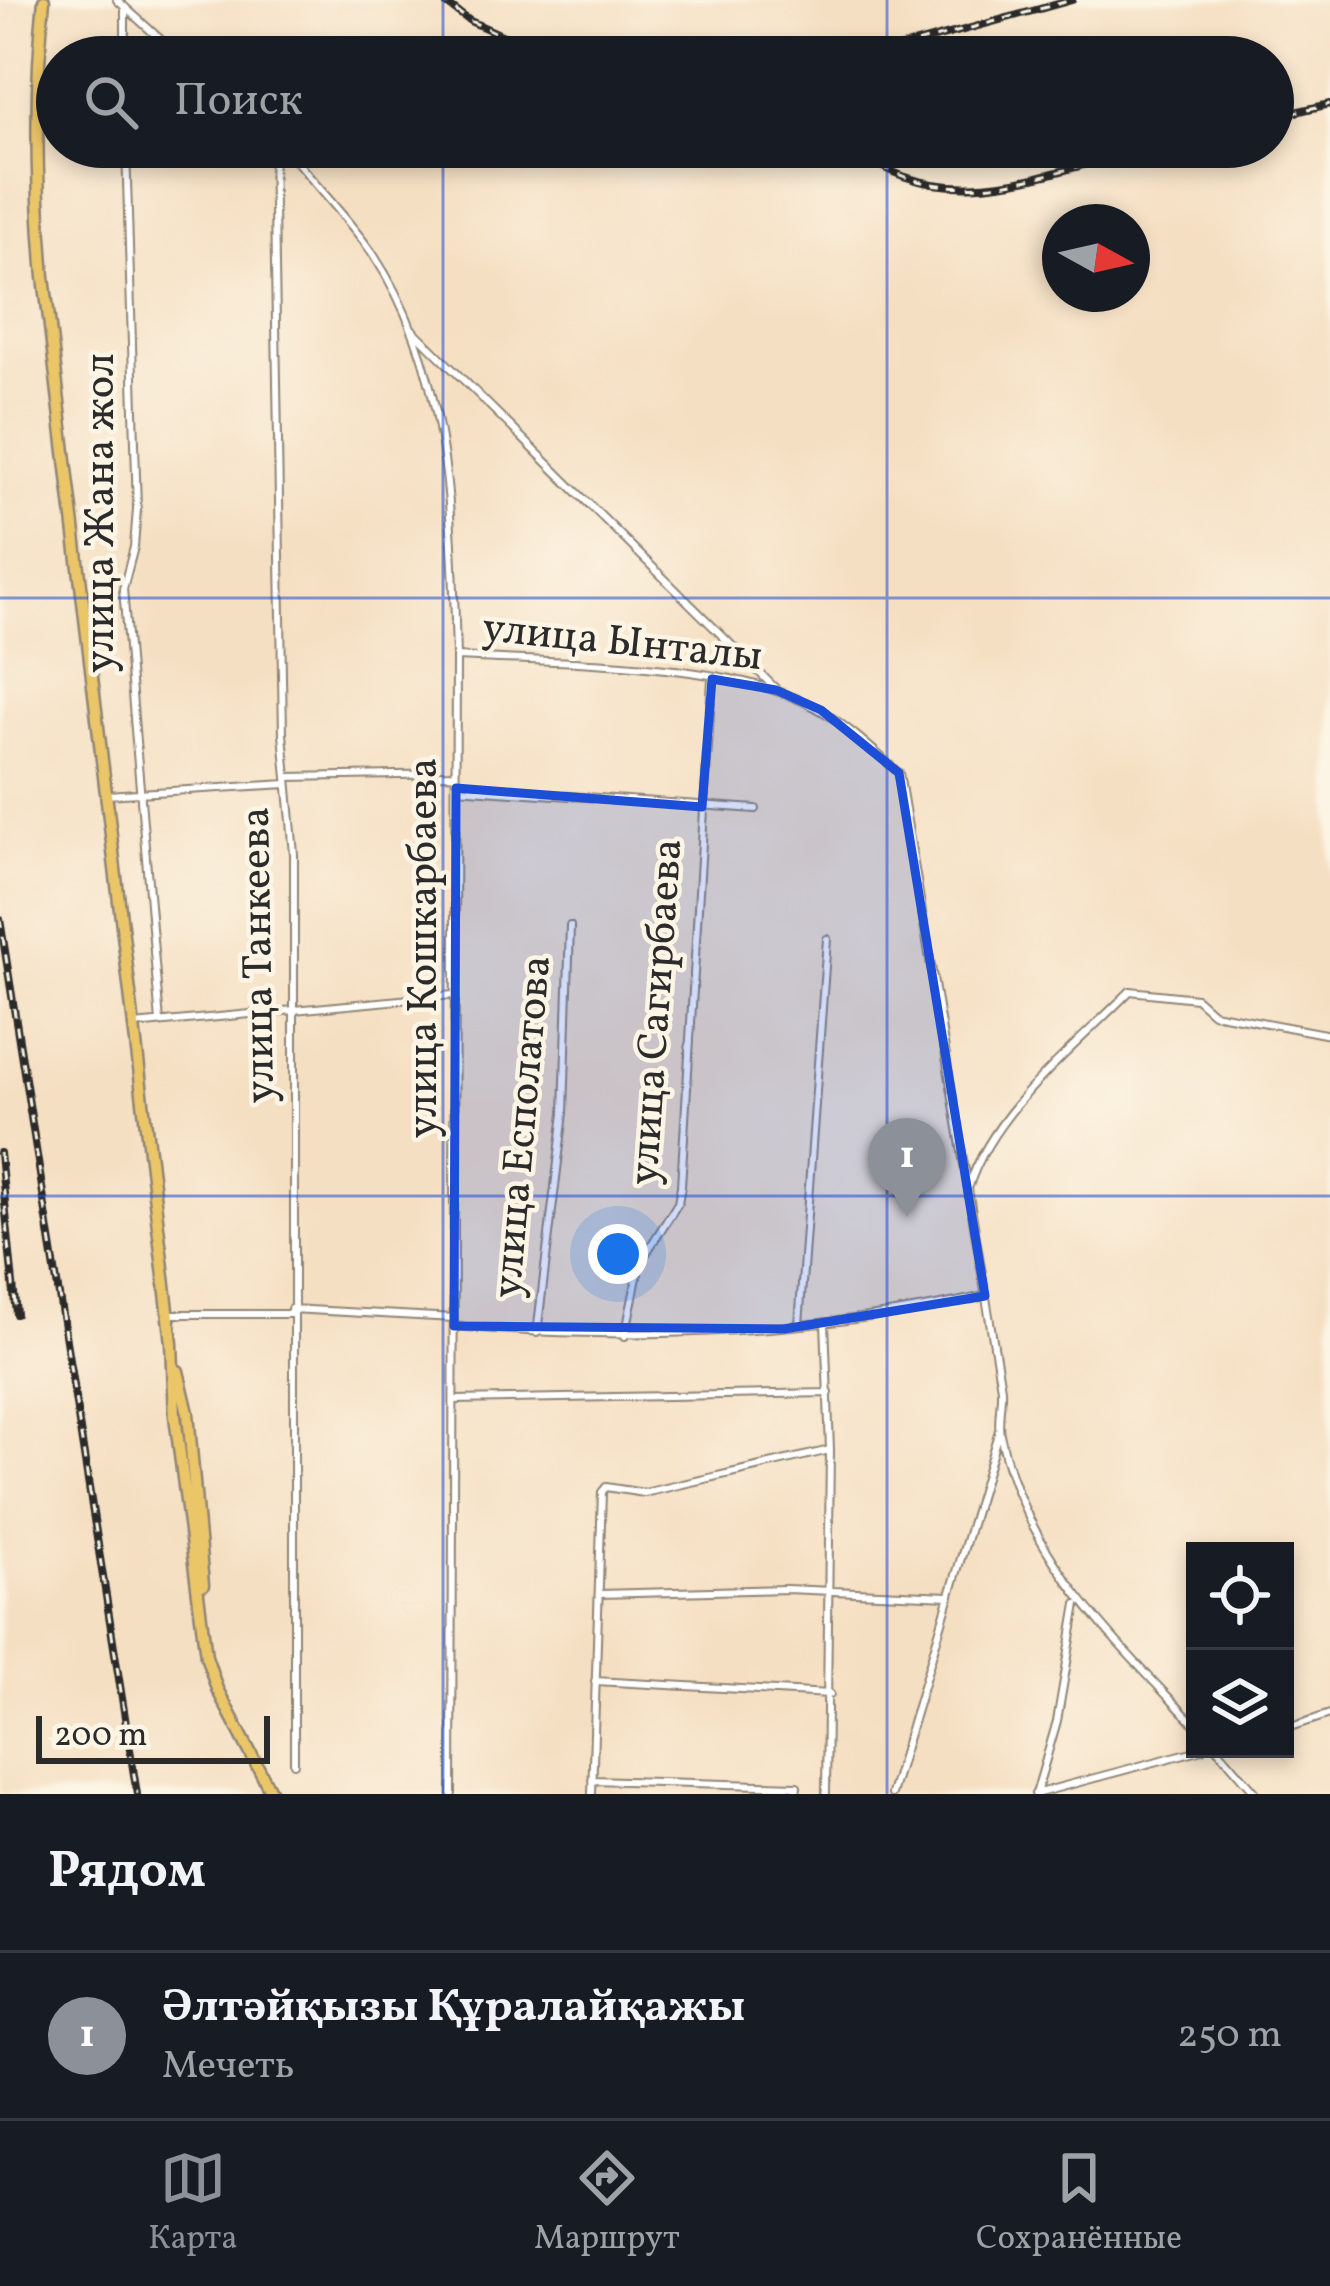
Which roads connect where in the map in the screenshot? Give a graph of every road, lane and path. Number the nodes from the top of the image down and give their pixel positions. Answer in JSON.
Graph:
{"nodes":[{"id":1,"x":44,"y":0,"type":"edge"},
{"id":2,"x":117,"y":0,"type":"edge"},
{"id":3,"x":125,"y":7,"type":"junction"},
{"id":4,"x":40,"y":36,"type":"edge"},
{"id":5,"x":125,"y":36,"type":"edge"},
{"id":6,"x":157,"y":36,"type":"edge"},
{"id":7,"x":37,"y":168,"type":"edge"},
{"id":8,"x":127,"y":168,"type":"edge"},
{"id":9,"x":273,"y":168,"type":"edge"},
{"id":10,"x":302,"y":168,"type":"edge"},
{"id":11,"x":410,"y":328,"type":"junction"},
{"id":12,"x":456,"y":657,"type":"junction"},
{"id":13,"x":712,"y":679,"type":"junction"},
{"id":14,"x":776,"y":689,"type":"junction"},
{"id":15,"x":454,"y":774,"type":"junction"},
{"id":16,"x":287,"y":780,"type":"junction"},
{"id":17,"x":456,"y":788,"type":"junction"},
{"id":18,"x":141,"y":794,"type":"junction"},
{"id":19,"x":106,"y":795,"type":"junction"},
{"id":20,"x":702,"y":807,"type":"junction"},
{"id":21,"x":755,"y":808,"type":"dead end"},
{"id":22,"x":570,"y":926,"type":"dead end"},
{"id":23,"x":827,"y":939,"type":"dead end"},
{"id":24,"x":454,"y":995,"type":"junction"},
{"id":25,"x":295,"y":1010,"type":"junction"},
{"id":26,"x":160,"y":1022,"type":"junction"},
{"id":27,"x":134,"y":1024,"type":"junction"},
{"id":28,"x":1330,"y":1035,"type":"edge"},
{"id":29,"x":968,"y":1189,"type":"junction"},
{"id":30,"x":985,"y":1296,"type":"junction"},
{"id":31,"x":291,"y":1311,"type":"junction"},
{"id":32,"x":169,"y":1314,"type":"junction"},
{"id":33,"x":454,"y":1322,"type":"junction"},
{"id":34,"x":825,"y":1322,"type":"junction"},
{"id":35,"x":799,"y":1325,"type":"junction"},
{"id":36,"x":537,"y":1333,"type":"junction"},
{"id":37,"x":625,"y":1336,"type":"junction"},
{"id":38,"x":829,"y":1394,"type":"junction"},
{"id":39,"x":454,"y":1400,"type":"junction"},
{"id":40,"x":999,"y":1430,"type":"junction"},
{"id":41,"x":830,"y":1450,"type":"junction"},
{"id":42,"x":831,"y":1590,"type":"junction"},
{"id":43,"x":597,"y":1594,"type":"junction"},
{"id":44,"x":949,"y":1596,"type":"junction"},
{"id":45,"x":1077,"y":1601,"type":"junction"},
{"id":46,"x":595,"y":1682,"type":"junction"},
{"id":47,"x":830,"y":1694,"type":"junction"},
{"id":48,"x":1330,"y":1714,"type":"edge"},
{"id":49,"x":1186,"y":1716,"type":"edge"},
{"id":50,"x":1294,"y":1726,"type":"edge"},
{"id":51,"x":1186,"y":1754,"type":"edge"},
{"id":52,"x":1226,"y":1758,"type":"edge"},
{"id":53,"x":294,"y":1762,"type":"dead end"},
{"id":54,"x":592,"y":1780,"type":"junction"},
{"id":55,"x":272,"y":1794,"type":"edge"},
{"id":56,"x":452,"y":1794,"type":"edge"},
{"id":57,"x":592,"y":1794,"type":"edge"},
{"id":58,"x":796,"y":1794,"type":"edge"},
{"id":59,"x":826,"y":1794,"type":"edge"},
{"id":60,"x":891,"y":1794,"type":"edge"},
{"id":61,"x":1035,"y":1794,"type":"edge"},
{"id":62,"x":1257,"y":1794,"type":"edge"}],
"edges":[{"from":1,"to":4,"type":"main road"},
{"from":2,"to":3,"type":"street"},
{"from":3,"to":5,"type":"street"},
{"from":3,"to":6,"type":"street"},
{"from":7,"to":19,"type":"main road"},
{"from":8,"to":18,"type":"street","name":"улица Жана жол"},
{"from":9,"to":16,"type":"street","name":"улица Танкеева"},
{"from":10,"to":11,"type":"street","name":"улица Кошкарбаева"},
{"from":11,"to":12,"type":"street","name":"улица Кошкарбаева"},
{"from":11,"to":14,"type":"street"},
{"from":12,"to":13,"type":"street","name":"улица Ынталы"},
{"from":12,"to":15,"type":"street","name":"улица Кошкарбаева"},
{"from":13,"to":14,"type":"street","name":"улица Ынталы"},
{"from":13,"to":20,"type":"street","name":"улица Сагирбаева"},
{"from":14,"to":29,"type":"street","name":"улица Ынталы"},
{"from":15,"to":16,"type":"street"},
{"from":15,"to":17,"type":"street","name":"улица Кошкарбаева"},
{"from":16,"to":18,"type":"street"},
{"from":16,"to":25,"type":"street","name":"улица Танкеева"},
{"from":17,"to":20,"type":"street"},
{"from":17,"to":24,"type":"street","name":"улица Кошкарбаева"},
{"from":18,"to":19,"type":"street"},
{"from":18,"to":26,"type":"street","name":"улица Жана жол"},
{"from":19,"to":27,"type":"main road"},
{"from":20,"to":21,"type":"street"},
{"from":20,"to":37,"type":"street","name":"улица Сагирбаева"},
{"from":22,"to":36,"type":"street","name":"улица Есполатова"},
{"from":23,"to":35,"type":"street"},
{"from":24,"to":25,"type":"street"},
{"from":24,"to":33,"type":"street","name":"улица Кошкарбаева"},
{"from":25,"to":26,"type":"street"},
{"from":25,"to":31,"type":"street","name":"улица Танкеева"},
{"from":26,"to":27,"type":"street"},
{"from":27,"to":32,"type":"main road"},
{"from":28,"to":29,"type":"street"},
{"from":29,"to":30,"type":"street"},
{"from":30,"to":34,"type":"street"},
{"from":30,"to":40,"type":"street"},
{"from":31,"to":32,"type":"street"},
{"from":31,"to":33,"type":"street"},
{"from":31,"to":53,"type":"street","name":"улица Танкеева"},
{"from":32,"to":55,"type":"main road"},
{"from":33,"to":36,"type":"street"},
{"from":33,"to":39,"type":"street","name":"улица Кошкарбаева"},
{"from":34,"to":35,"type":"street"},
{"from":34,"to":38,"type":"street"},
{"from":35,"to":37,"type":"street"},
{"from":36,"to":37,"type":"street"},
{"from":38,"to":39,"type":"street"},
{"from":38,"to":41,"type":"street"},
{"from":39,"to":56,"type":"street","name":"улица Кошкарбаева"},
{"from":40,"to":44,"type":"street"},
{"from":40,"to":45,"type":"street"},
{"from":41,"to":42,"type":"street"},
{"from":41,"to":43,"type":"street"},
{"from":42,"to":43,"type":"street"},
{"from":42,"to":44,"type":"street"},
{"from":42,"to":47,"type":"street"},
{"from":43,"to":46,"type":"street"},
{"from":44,"to":60,"type":"street"},
{"from":45,"to":49,"type":"street"},
{"from":45,"to":61,"type":"street"},
{"from":46,"to":47,"type":"street"},
{"from":46,"to":54,"type":"street"},
{"from":47,"to":59,"type":"street"},
{"from":48,"to":50,"type":"street"},
{"from":51,"to":61,"type":"street"},
{"from":52,"to":62,"type":"street"},
{"from":54,"to":57,"type":"street"},
{"from":54,"to":58,"type":"street"}]}
